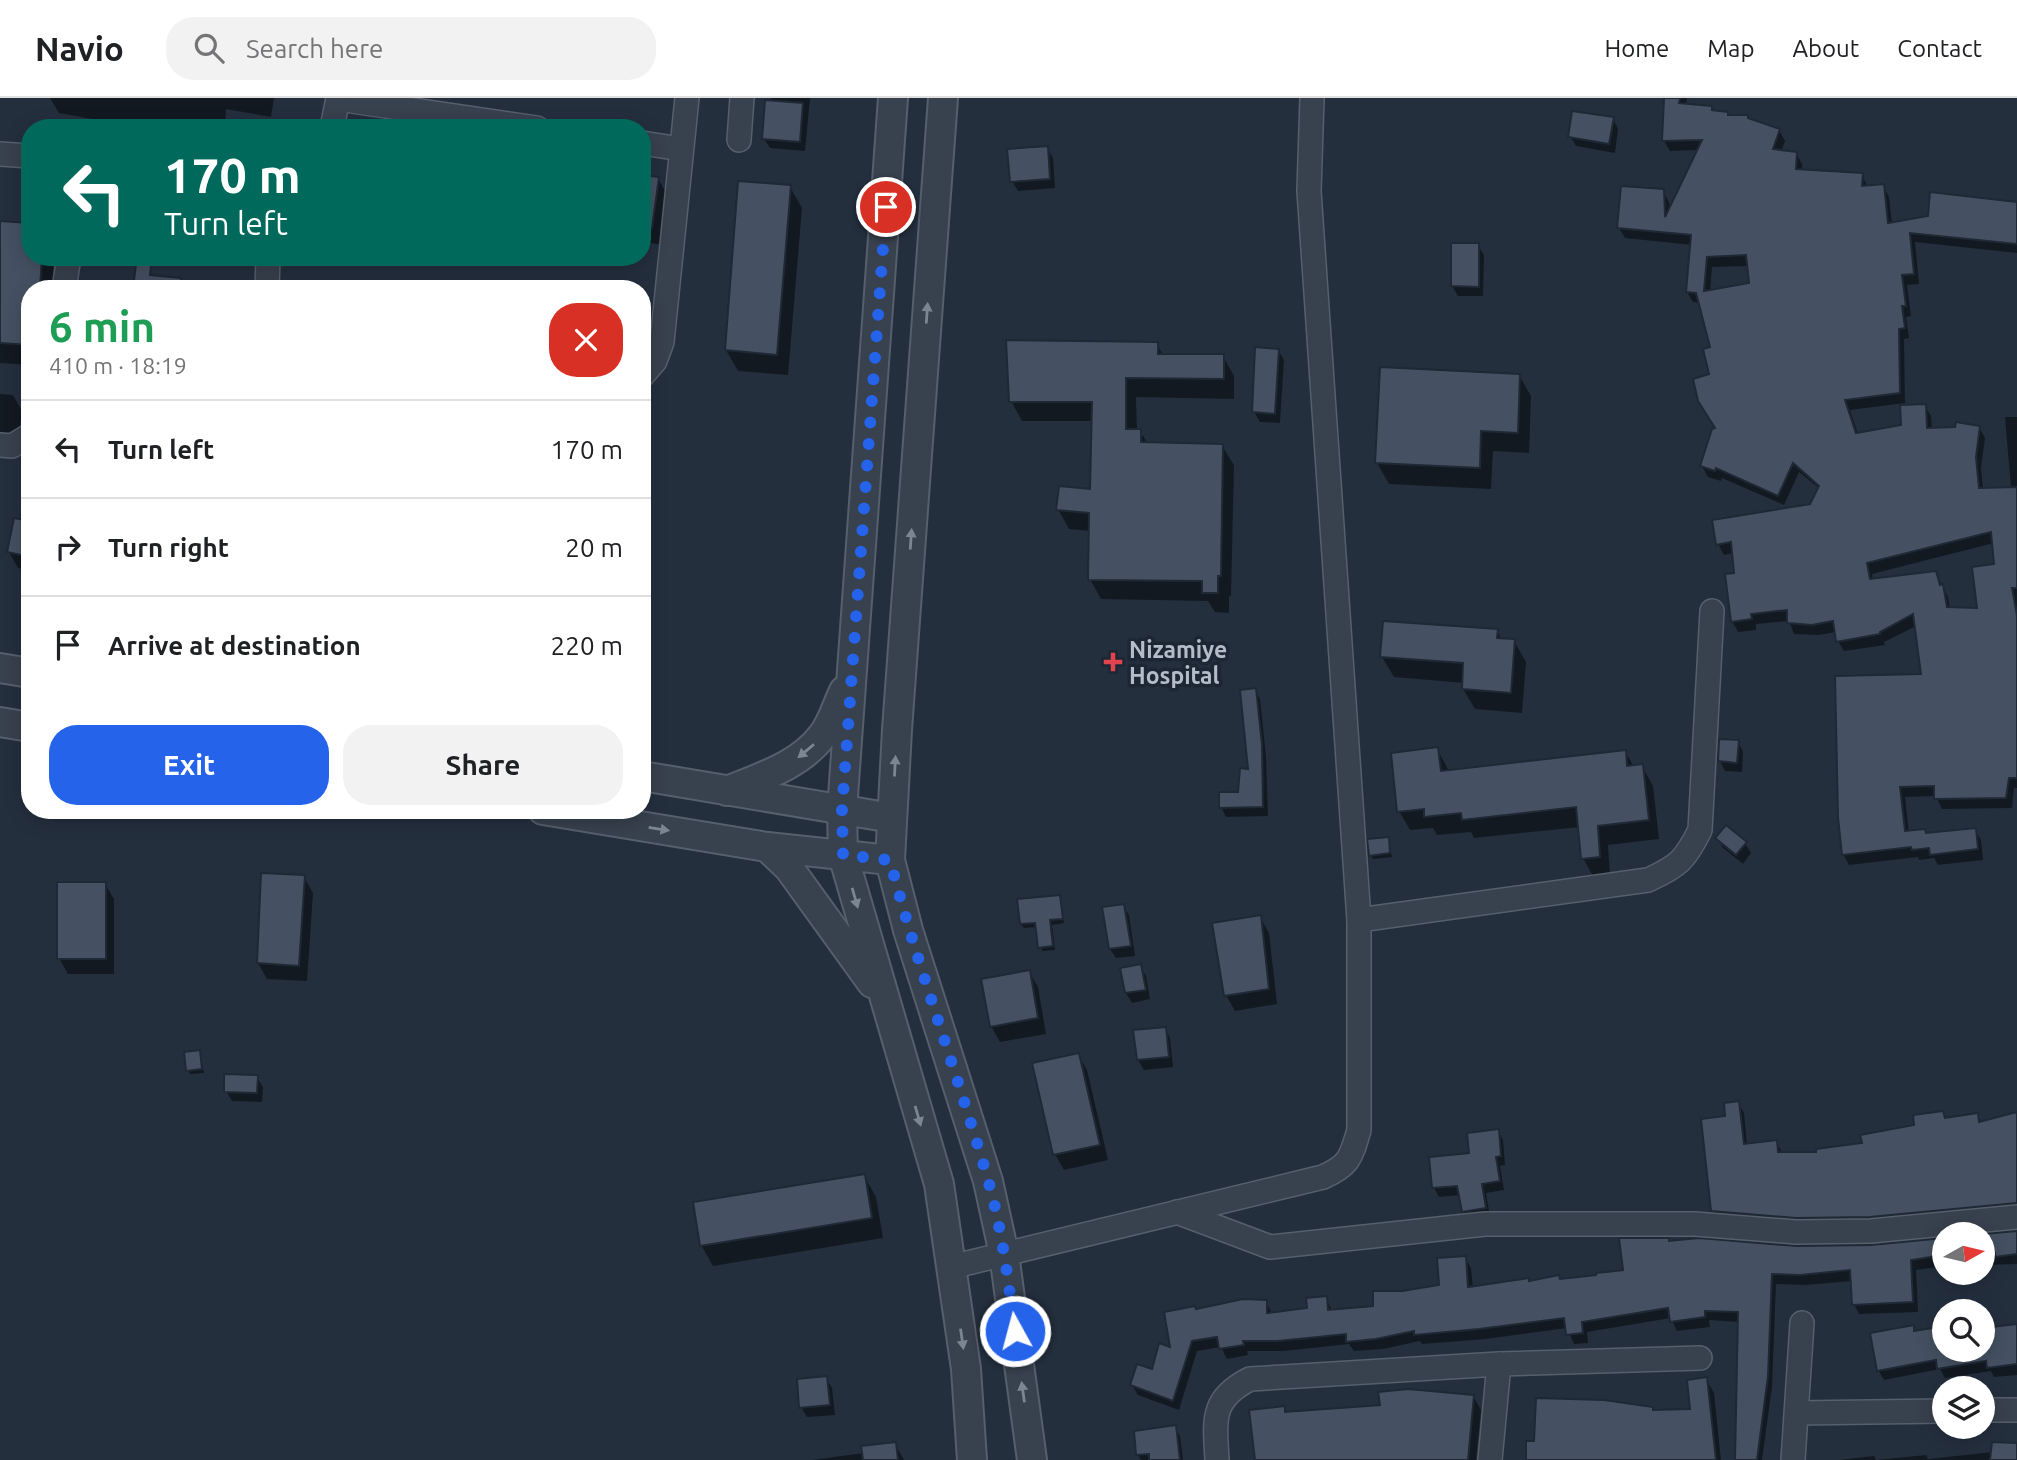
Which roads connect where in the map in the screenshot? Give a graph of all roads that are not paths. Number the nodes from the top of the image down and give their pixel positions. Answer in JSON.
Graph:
{"nodes":[{"id":1,"x":338,"y":98,"type":"edge"},
{"id":2,"x":687,"y":98,"type":"edge"},
{"id":3,"x":743,"y":98,"type":"edge"},
{"id":4,"x":893,"y":98,"type":"edge"},
{"id":5,"x":943,"y":98,"type":"edge"},
{"id":6,"x":1312,"y":98,"type":"edge"},
{"id":7,"x":334,"y":119,"type":"edge"},
{"id":8,"x":477,"y":119,"type":"edge"},
{"id":9,"x":739,"y":140,"type":"dead end"},
{"id":10,"x":651,"y":144,"type":"edge"},
{"id":11,"x":681,"y":149,"type":"junction"},
{"id":12,"x":0,"y":154,"type":"edge"},
{"id":13,"x":21,"y":155,"type":"edge"},
{"id":14,"x":651,"y":365,"type":"edge"},
{"id":15,"x":21,"y":440,"type":"edge"},
{"id":16,"x":0,"y":445,"type":"edge"},
{"id":17,"x":1712,"y":611,"type":"dead end"},
{"id":18,"x":0,"y":668,"type":"edge"},
{"id":19,"x":21,"y":672,"type":"edge"},
{"id":20,"x":852,"y":672,"type":"junction"},
{"id":21,"x":0,"y":722,"type":"edge"},
{"id":22,"x":21,"y":726,"type":"edge"},
{"id":23,"x":651,"y":778,"type":"edge"},
{"id":24,"x":727,"y":791,"type":"junction"},
{"id":25,"x":842,"y":810,"type":"junction"},
{"id":26,"x":892,"y":818,"type":"junction"},
{"id":27,"x":597,"y":819,"type":"edge"},
{"id":28,"x":767,"y":847,"type":"junction"},
{"id":29,"x":843,"y":855,"type":"junction"},
{"id":30,"x":890,"y":860,"type":"junction"},
{"id":31,"x":1359,"y":920,"type":"junction"},
{"id":32,"x":884,"y":1000,"type":"junction"},
{"id":33,"x":1177,"y":1212,"type":"junction"},
{"id":34,"x":2017,"y":1217,"type":"edge"},
{"id":35,"x":1004,"y":1254,"type":"junction"},
{"id":36,"x":951,"y":1267,"type":"junction"},
{"id":37,"x":1801,"y":1323,"type":"dead end"},
{"id":38,"x":1700,"y":1358,"type":"dead end"},
{"id":39,"x":1499,"y":1364,"type":"junction"},
{"id":40,"x":1995,"y":1410,"type":"edge"},
{"id":41,"x":2017,"y":1410,"type":"edge"},
{"id":42,"x":1932,"y":1411,"type":"edge"},
{"id":43,"x":1797,"y":1413,"type":"junction"},
{"id":44,"x":972,"y":1460,"type":"edge"},
{"id":45,"x":1032,"y":1460,"type":"edge"},
{"id":46,"x":1217,"y":1460,"type":"edge"},
{"id":47,"x":1490,"y":1460,"type":"edge"},
{"id":48,"x":1793,"y":1460,"type":"edge"}],
"edges":[{"from":1,"to":7,"type":"street"},
{"from":1,"to":8,"type":"street"},
{"from":2,"to":11,"type":"street"},
{"from":3,"to":9,"type":"street"},
{"from":4,"to":20,"type":"street"},
{"from":26,"to":5,"type":"street","one_way":true},
{"from":6,"to":31,"type":"street"},
{"from":10,"to":11,"type":"street"},
{"from":11,"to":14,"type":"street"},
{"from":12,"to":13,"type":"street"},
{"from":15,"to":16,"type":"street"},
{"from":17,"to":31,"type":"street"},
{"from":18,"to":19,"type":"street"},
{"from":20,"to":24,"type":"street","one_way":true},
{"from":20,"to":25,"type":"street"},
{"from":21,"to":22,"type":"street"},
{"from":23,"to":24,"type":"street"},
{"from":24,"to":25,"type":"street"},
{"from":25,"to":26,"type":"street"},
{"from":25,"to":29,"type":"street"},
{"from":26,"to":30,"type":"street"},
{"from":27,"to":28,"type":"street","one_way":true},
{"from":28,"to":29,"type":"street"},
{"from":28,"to":32,"type":"street"},
{"from":29,"to":30,"type":"street"},
{"from":29,"to":32,"type":"street","one_way":true},
{"from":30,"to":35,"type":"street"},
{"from":31,"to":33,"type":"street"},
{"from":32,"to":36,"type":"street","one_way":true},
{"from":33,"to":34,"type":"street"},
{"from":33,"to":35,"type":"street"},
{"from":35,"to":36,"type":"street"},
{"from":45,"to":35,"type":"street","one_way":true},
{"from":36,"to":44,"type":"street","one_way":true},
{"from":37,"to":43,"type":"street"},
{"from":38,"to":39,"type":"street"},
{"from":39,"to":46,"type":"street"},
{"from":39,"to":47,"type":"street"},
{"from":40,"to":41,"type":"street"},
{"from":42,"to":43,"type":"street"},
{"from":43,"to":48,"type":"street"}]}
